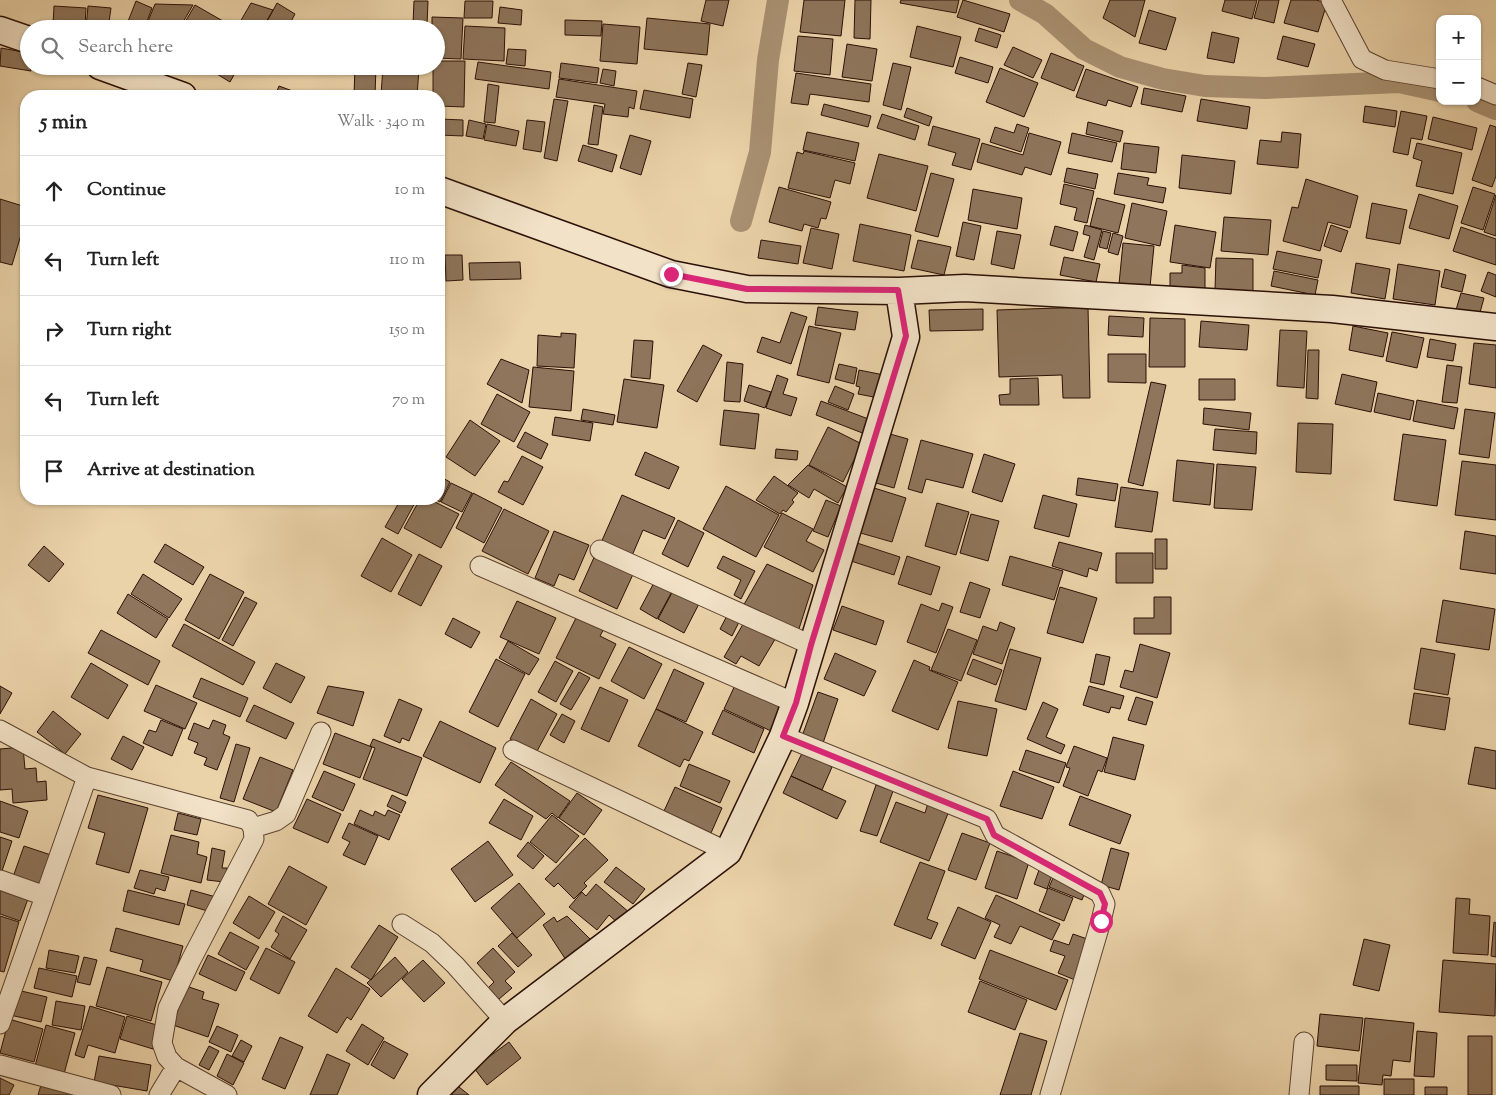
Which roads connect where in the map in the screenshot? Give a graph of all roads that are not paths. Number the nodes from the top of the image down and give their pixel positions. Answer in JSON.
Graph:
{"nodes":[{"id":1,"x":1331,"y":0,"type":"edge"},
{"id":2,"x":0,"y":30,"type":"edge"},
{"id":3,"x":20,"y":37,"type":"edge"},
{"id":4,"x":125,"y":75,"type":"edge"},
{"id":5,"x":1436,"y":78,"type":"edge"},
{"id":6,"x":1481,"y":89,"type":"edge"},
{"id":7,"x":166,"y":90,"type":"edge"},
{"id":8,"x":1496,"y":96,"type":"edge"},
{"id":9,"x":445,"y":192,"type":"edge"},
{"id":10,"x":898,"y":290,"type":"junction"},
{"id":11,"x":1496,"y":327,"type":"edge"},
{"id":12,"x":600,"y":550,"type":"dead end"},
{"id":13,"x":480,"y":566,"type":"dead end"},
{"id":14,"x":811,"y":645,"type":"junction"},
{"id":15,"x":796,"y":703,"type":"junction"},
{"id":16,"x":0,"y":730,"type":"edge"},
{"id":17,"x":321,"y":732,"type":"dead end"},
{"id":18,"x":783,"y":736,"type":"junction"},
{"id":19,"x":513,"y":750,"type":"dead end"},
{"id":20,"x":87,"y":777,"type":"junction"},
{"id":21,"x":253,"y":828,"type":"junction"},
{"id":22,"x":728,"y":852,"type":"junction"},
{"id":23,"x":0,"y":880,"type":"edge"},
{"id":24,"x":45,"y":896,"type":"junction"},
{"id":25,"x":402,"y":924,"type":"dead end"},
{"id":26,"x":505,"y":1021,"type":"junction"},
{"id":27,"x":0,"y":1024,"type":"edge"},
{"id":28,"x":1304,"y":1042,"type":"dead end"},
{"id":29,"x":0,"y":1065,"type":"edge"},
{"id":30,"x":176,"y":1066,"type":"junction"},
{"id":31,"x":111,"y":1095,"type":"edge"},
{"id":32,"x":159,"y":1095,"type":"edge"},
{"id":33,"x":227,"y":1095,"type":"edge"},
{"id":34,"x":430,"y":1095,"type":"edge"},
{"id":35,"x":1050,"y":1095,"type":"edge"},
{"id":36,"x":1299,"y":1095,"type":"edge"}],
"edges":[{"from":1,"to":5,"type":"street"},
{"from":2,"to":3,"type":"main road"},
{"from":4,"to":7,"type":"main road"},
{"from":6,"to":8,"type":"street"},
{"from":9,"to":10,"type":"main road"},
{"from":10,"to":11,"type":"main road"},
{"from":10,"to":14,"type":"main road"},
{"from":12,"to":14,"type":"street"},
{"from":13,"to":15,"type":"street"},
{"from":14,"to":15,"type":"main road"},
{"from":15,"to":18,"type":"main road"},
{"from":16,"to":20,"type":"street"},
{"from":17,"to":21,"type":"street"},
{"from":18,"to":22,"type":"main road"},
{"from":18,"to":35,"type":"street"},
{"from":19,"to":22,"type":"street"},
{"from":20,"to":21,"type":"street"},
{"from":20,"to":24,"type":"street"},
{"from":21,"to":30,"type":"street"},
{"from":22,"to":26,"type":"main road"},
{"from":23,"to":24,"type":"street"},
{"from":24,"to":27,"type":"street"},
{"from":25,"to":26,"type":"street"},
{"from":26,"to":34,"type":"main road"},
{"from":28,"to":36,"type":"street"},
{"from":29,"to":31,"type":"street"},
{"from":30,"to":32,"type":"street"},
{"from":30,"to":33,"type":"street"}]}
